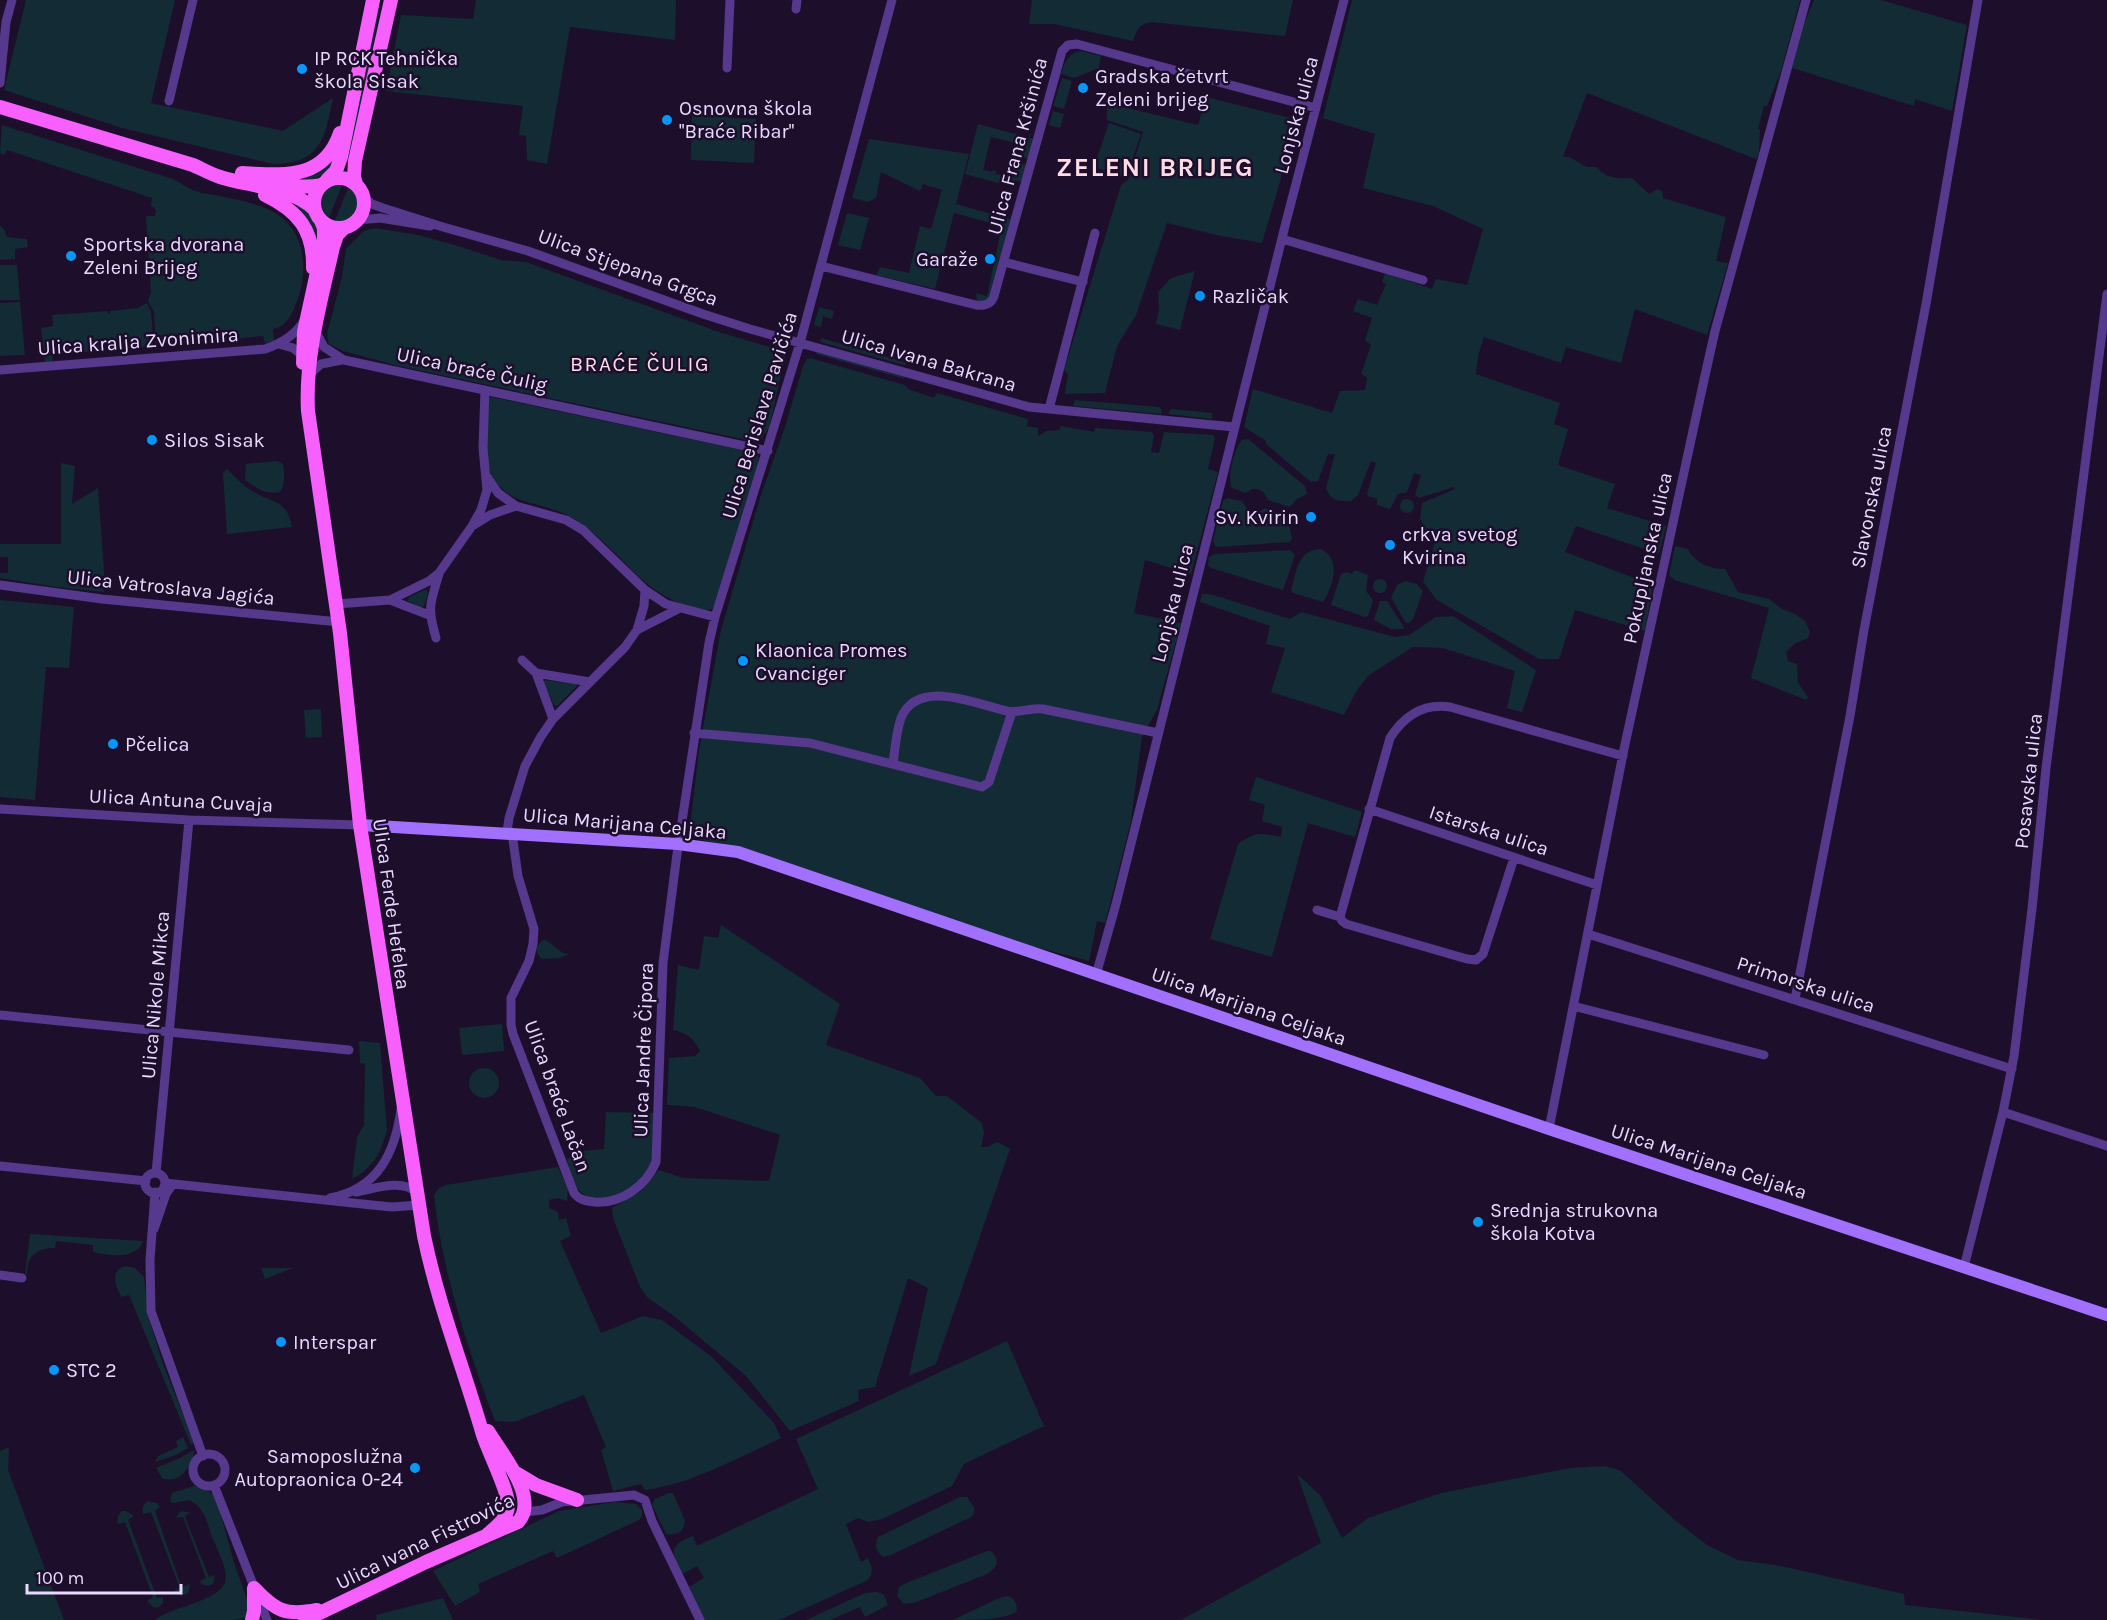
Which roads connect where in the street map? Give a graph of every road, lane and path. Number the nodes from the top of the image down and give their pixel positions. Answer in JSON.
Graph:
{"nodes":[{"id":1,"x":12,"y":0,"type":"edge"},
{"id":2,"x":194,"y":0,"type":"edge"},
{"id":3,"x":373,"y":0,"type":"edge"},
{"id":4,"x":391,"y":0,"type":"edge"},
{"id":5,"x":730,"y":0,"type":"edge"},
{"id":6,"x":885,"y":0,"type":"edge"},
{"id":7,"x":892,"y":0,"type":"edge"},
{"id":8,"x":1344,"y":0,"type":"edge"},
{"id":9,"x":1806,"y":0,"type":"edge"},
{"id":10,"x":1978,"y":0,"type":"edge"},
{"id":11,"x":889,"y":15,"type":"junction"},
{"id":12,"x":727,"y":68,"type":"dead end"},
{"id":13,"x":0,"y":83,"type":"edge"},
{"id":14,"x":169,"y":101,"type":"dead end"},
{"id":15,"x":0,"y":107,"type":"edge"},
{"id":16,"x":350,"y":107,"type":"junction"},
{"id":17,"x":1316,"y":108,"type":"junction"},
{"id":18,"x":245,"y":178,"type":"junction"},
{"id":19,"x":324,"y":182,"type":"junction"},
{"id":20,"x":356,"y":184,"type":"junction"},
{"id":21,"x":363,"y":196,"type":"junction"},
{"id":22,"x":317,"y":215,"type":"junction"},
{"id":23,"x":358,"y":219,"type":"junction"},
{"id":24,"x":442,"y":227,"type":"junction"},
{"id":25,"x":344,"y":228,"type":"junction"},
{"id":26,"x":1095,"y":232,"type":"dead end"},
{"id":27,"x":1282,"y":239,"type":"junction"},
{"id":28,"x":1004,"y":262,"type":"junction"},
{"id":29,"x":821,"y":266,"type":"junction"},
{"id":30,"x":1422,"y":280,"type":"dead end"},
{"id":31,"x":1083,"y":282,"type":"junction"},
{"id":32,"x":2107,"y":294,"type":"edge"},
{"id":33,"x":312,"y":296,"type":"junction"},
{"id":34,"x":308,"y":315,"type":"junction"},
{"id":35,"x":315,"y":329,"type":"junction"},
{"id":36,"x":800,"y":343,"type":"junction"},
{"id":37,"x":279,"y":344,"type":"junction"},
{"id":38,"x":303,"y":356,"type":"junction"},
{"id":39,"x":344,"y":360,"type":"junction"},
{"id":40,"x":0,"y":370,"type":"edge"},
{"id":41,"x":310,"y":374,"type":"junction"},
{"id":42,"x":308,"y":389,"type":"junction"},
{"id":43,"x":485,"y":390,"type":"junction"},
{"id":44,"x":1049,"y":409,"type":"junction"},
{"id":45,"x":1234,"y":427,"type":"junction"},
{"id":46,"x":768,"y":451,"type":"junction"},
{"id":47,"x":487,"y":477,"type":"junction"},
{"id":48,"x":516,"y":506,"type":"junction"},
{"id":49,"x":472,"y":526,"type":"junction"},
{"id":50,"x":439,"y":573,"type":"junction"},
{"id":51,"x":0,"y":585,"type":"edge"},
{"id":52,"x":645,"y":590,"type":"junction"},
{"id":53,"x":390,"y":600,"type":"junction"},
{"id":54,"x":336,"y":604,"type":"junction"},
{"id":55,"x":678,"y":609,"type":"junction"},
{"id":56,"x":429,"y":615,"type":"junction"},
{"id":57,"x":715,"y":617,"type":"junction"},
{"id":58,"x":339,"y":622,"type":"junction"},
{"id":59,"x":637,"y":630,"type":"junction"},
{"id":60,"x":436,"y":638,"type":"dead end"},
{"id":61,"x":522,"y":660,"type":"dead end"},
{"id":62,"x":536,"y":673,"type":"junction"},
{"id":63,"x":590,"y":682,"type":"junction"},
{"id":64,"x":1012,"y":712,"type":"junction"},
{"id":65,"x":553,"y":719,"type":"junction"},
{"id":66,"x":694,"y":733,"type":"junction"},
{"id":67,"x":1158,"y":733,"type":"junction"},
{"id":68,"x":1623,"y":756,"type":"junction"},
{"id":69,"x":892,"y":764,"type":"junction"},
{"id":70,"x":0,"y":809,"type":"edge"},
{"id":71,"x":1369,"y":809,"type":"junction"},
{"id":72,"x":189,"y":820,"type":"junction"},
{"id":73,"x":360,"y":825,"type":"junction"},
{"id":74,"x":509,"y":833,"type":"junction"},
{"id":75,"x":678,"y":844,"type":"junction"},
{"id":76,"x":1514,"y":858,"type":"junction"},
{"id":77,"x":1597,"y":885,"type":"junction"},
{"id":78,"x":1317,"y":910,"type":"dead end"},
{"id":79,"x":1340,"y":916,"type":"junction"},
{"id":80,"x":1588,"y":934,"type":"junction"},
{"id":81,"x":1096,"y":975,"type":"junction"},
{"id":82,"x":1794,"y":999,"type":"junction"},
{"id":83,"x":1573,"y":1006,"type":"junction"},
{"id":84,"x":0,"y":1015,"type":"edge"},
{"id":85,"x":169,"y":1032,"type":"junction"},
{"id":86,"x":349,"y":1050,"type":"dead end"},
{"id":87,"x":1764,"y":1055,"type":"dead end"},
{"id":88,"x":2012,"y":1069,"type":"junction"},
{"id":89,"x":402,"y":1102,"type":"junction"},
{"id":90,"x":2003,"y":1112,"type":"junction"},
{"id":91,"x":1549,"y":1129,"type":"junction"},
{"id":92,"x":2107,"y":1146,"type":"edge"},
{"id":93,"x":0,"y":1166,"type":"edge"},
{"id":94,"x":156,"y":1173,"type":"junction"},
{"id":95,"x":146,"y":1181,"type":"junction"},
{"id":96,"x":169,"y":1184,"type":"junction"},
{"id":97,"x":155,"y":1192,"type":"junction"},
{"id":98,"x":347,"y":1194,"type":"junction"},
{"id":99,"x":577,"y":1198,"type":"joint"},
{"id":100,"x":324,"y":1199,"type":"junction"},
{"id":101,"x":418,"y":1199,"type":"junction"},
{"id":102,"x":152,"y":1234,"type":"junction"},
{"id":103,"x":1964,"y":1267,"type":"junction"},
{"id":104,"x":0,"y":1275,"type":"edge"},
{"id":105,"x":22,"y":1278,"type":"dead end"},
{"id":106,"x":2107,"y":1315,"type":"edge"},
{"id":107,"x":479,"y":1416,"type":"junction"},
{"id":108,"x":203,"y":1456,"type":"junction"},
{"id":109,"x":512,"y":1470,"type":"junction"},
{"id":110,"x":214,"y":1485,"type":"junction"},
{"id":111,"x":508,"y":1499,"type":"junction"},
{"id":112,"x":577,"y":1500,"type":"junction"},
{"id":113,"x":525,"y":1512,"type":"junction"},
{"id":114,"x":488,"y":1534,"type":"junction"},
{"id":115,"x":254,"y":1588,"type":"junction"},
{"id":116,"x":334,"y":1606,"type":"junction"},
{"id":117,"x":252,"y":1620,"type":"edge"},
{"id":118,"x":267,"y":1620,"type":"edge"},
{"id":119,"x":305,"y":1620,"type":"edge"},
{"id":120,"x":700,"y":1620,"type":"edge"}],
"edges":[{"from":1,"to":13,"type":"street"},
{"from":2,"to":14,"type":"street"},
{"from":3,"to":16,"type":"main road"},
{"from":4,"to":20,"type":"main road"},
{"from":5,"to":12,"type":"street"},
{"from":6,"to":11,"type":"street"},
{"from":7,"to":11,"type":"street","name":"Ulica Berislava Pavičića"},
{"from":8,"to":17,"type":"street","name":"Lonjska ulica"},
{"from":9,"to":68,"type":"street","name":"Pokupljanska ulica"},
{"from":10,"to":82,"type":"street","name":"Slavonska ulica"},
{"from":11,"to":29,"type":"street","name":"Ulica Berislava Pavičića"},
{"from":15,"to":18,"type":"main road"},
{"from":16,"to":18,"type":"main road"},
{"from":16,"to":19,"type":"main road"},
{"from":17,"to":27,"type":"street","name":"Lonjska ulica"},
{"from":17,"to":28,"type":"street","name":"Ulica Frana Kršinića"},
{"from":18,"to":19,"type":"main road"},
{"from":18,"to":22,"type":"main road"},
{"from":18,"to":33,"type":"main road"},
{"from":19,"to":20,"type":"main road"},
{"from":19,"to":22,"type":"main road"},
{"from":20,"to":21,"type":"main road"},
{"from":21,"to":23,"type":"main road"},
{"from":21,"to":24,"type":"street","name":"Ulica Stjepana Grgca"},
{"from":22,"to":25,"type":"main road"},
{"from":22,"to":33,"type":"main road"},
{"from":23,"to":24,"type":"street","name":"Ulica Stjepana Grgca"},
{"from":23,"to":25,"type":"main road"},
{"from":24,"to":36,"type":"street","name":"Ulica Stjepana Grgca"},
{"from":25,"to":35,"type":"main road"},
{"from":26,"to":31,"type":"street"},
{"from":27,"to":30,"type":"street"},
{"from":27,"to":45,"type":"street","name":"Lonjska ulica"},
{"from":28,"to":29,"type":"street","name":"Ulica Frana Kršinića"},
{"from":28,"to":31,"type":"street"},
{"from":29,"to":36,"type":"street","name":"Ulica Berislava Pavičića"},
{"from":31,"to":44,"type":"street"},
{"from":32,"to":88,"type":"street","name":"Posavska ulica"},
{"from":33,"to":34,"type":"main road"},
{"from":34,"to":37,"type":"street","name":"Ulica kralja Zvonimira"},
{"from":34,"to":38,"type":"main road"},
{"from":35,"to":39,"type":"street","name":"Ulica braće Čulig"},
{"from":35,"to":41,"type":"main road"},
{"from":36,"to":44,"type":"street","name":"Ulica Ivana Bakrana"},
{"from":36,"to":46,"type":"street","name":"Ulica Berislava Pavičića"},
{"from":37,"to":38,"type":"street"},
{"from":37,"to":40,"type":"street","name":"Ulica kralja Zvonimira"},
{"from":38,"to":42,"type":"main road"},
{"from":39,"to":41,"type":"street"},
{"from":39,"to":43,"type":"street","name":"Ulica braće Čulig"},
{"from":41,"to":42,"type":"main road"},
{"from":42,"to":54,"type":"main road","name":"Ulica Ferde Hefelea"},
{"from":43,"to":46,"type":"street","name":"Ulica braće Čulig"},
{"from":43,"to":47,"type":"street"},
{"from":44,"to":45,"type":"street","name":"Ulica Ivana Bakrana"},
{"from":45,"to":67,"type":"street","name":"Lonjska ulica"},
{"from":46,"to":57,"type":"street","name":"Ulica Berislava Pavičića"},
{"from":47,"to":48,"type":"street"},
{"from":47,"to":49,"type":"street"},
{"from":48,"to":49,"type":"street"},
{"from":48,"to":52,"type":"street"},
{"from":49,"to":50,"type":"street"},
{"from":50,"to":53,"type":"street"},
{"from":50,"to":56,"type":"street"},
{"from":51,"to":58,"type":"street","name":"Ulica Vatroslava Jagića"},
{"from":52,"to":55,"type":"street"},
{"from":52,"to":59,"type":"street"},
{"from":53,"to":54,"type":"street"},
{"from":53,"to":56,"type":"street"},
{"from":54,"to":58,"type":"main road","name":"Ulica Ferde Hefelea"},
{"from":55,"to":57,"type":"street"},
{"from":55,"to":59,"type":"street"},
{"from":56,"to":60,"type":"street"},
{"from":57,"to":66,"type":"street","name":"Ulica Berislava Pavičića"},
{"from":58,"to":73,"type":"main road","name":"Ulica Ferde Hefelea"},
{"from":59,"to":63,"type":"street","name":"Ulica braće Lačan"},
{"from":61,"to":62,"type":"street"},
{"from":62,"to":63,"type":"street"},
{"from":62,"to":65,"type":"street"},
{"from":63,"to":65,"type":"street","name":"Ulica braće Lačan"},
{"from":64,"to":67,"type":"street"},
{"from":64,"to":69,"type":"street"},
{"from":64,"to":69,"type":"street"},
{"from":65,"to":74,"type":"street","name":"Ulica braće Lačan"},
{"from":66,"to":69,"type":"street"},
{"from":66,"to":75,"type":"street","name":"Ulica Berislava Pavičića"},
{"from":67,"to":81,"type":"street","name":"Lonjska ulica"},
{"from":68,"to":71,"type":"street"},
{"from":68,"to":77,"type":"street","name":"Pokupljanska ulica"},
{"from":70,"to":72,"type":"street","name":"Ulica Antuna Cuvaja"},
{"from":71,"to":76,"type":"street","name":"Istarska ulica"},
{"from":71,"to":79,"type":"street"},
{"from":72,"to":73,"type":"street","name":"Ulica Antuna Cuvaja"},
{"from":72,"to":85,"type":"street","name":"Ulica Nikole Mikca"},
{"from":73,"to":74,"type":"main road","name":"Ulica Marijana Celjaka"},
{"from":73,"to":89,"type":"main road","name":"Ulica Ferde Hefelea"},
{"from":74,"to":75,"type":"main road","name":"Ulica Marijana Celjaka"},
{"from":74,"to":99,"type":"street","name":"Ulica braće Lačan"},
{"from":75,"to":81,"type":"main road","name":"Ulica Marijana Celjaka"},
{"from":75,"to":99,"type":"street","name":"Ulica Jandre Čipora"},
{"from":76,"to":77,"type":"street","name":"Istarska ulica"},
{"from":76,"to":79,"type":"street"},
{"from":77,"to":80,"type":"street","name":"Pokupljanska ulica"},
{"from":78,"to":79,"type":"street"},
{"from":80,"to":82,"type":"street","name":"Primorska ulica"},
{"from":80,"to":83,"type":"street","name":"Pokupljanska ulica"},
{"from":81,"to":91,"type":"main road","name":"Ulica Marijana Celjaka"},
{"from":82,"to":88,"type":"street","name":"Primorska ulica"},
{"from":83,"to":87,"type":"street"},
{"from":83,"to":91,"type":"street","name":"Pokupljanska ulica"},
{"from":84,"to":85,"type":"street"},
{"from":85,"to":86,"type":"street"},
{"from":85,"to":94,"type":"street","name":"Ulica Nikole Mikca"},
{"from":88,"to":90,"type":"street","name":"Posavska ulica"},
{"from":89,"to":98,"type":"street"},
{"from":89,"to":101,"type":"main road","name":"Ulica Ferde Hefelea"},
{"from":90,"to":92,"type":"street"},
{"from":90,"to":103,"type":"street","name":"Posavska ulica"},
{"from":91,"to":103,"type":"main road","name":"Ulica Marijana Celjaka"},
{"from":93,"to":95,"type":"street"},
{"from":94,"to":95,"type":"street"},
{"from":94,"to":96,"type":"street"},
{"from":95,"to":97,"type":"street"},
{"from":96,"to":97,"type":"street"},
{"from":96,"to":100,"type":"street"},
{"from":96,"to":102,"type":"street"},
{"from":97,"to":102,"type":"street"},
{"from":98,"to":100,"type":"street"},
{"from":98,"to":101,"type":"street"},
{"from":100,"to":101,"type":"street"},
{"from":101,"to":107,"type":"main road","name":"Ulica Ferde Hefelea"},
{"from":102,"to":108,"type":"street"},
{"from":103,"to":106,"type":"main road","name":"Ulica Marijana Celjaka"},
{"from":104,"to":105,"type":"street"},
{"from":107,"to":109,"type":"main road","name":"Ulica Ferde Hefelea"},
{"from":107,"to":111,"type":"main road","name":"Ulica Ferde Hefelea"},
{"from":108,"to":110,"type":"street"},
{"from":108,"to":110,"type":"street"},
{"from":109,"to":112,"type":"main road"},
{"from":109,"to":113,"type":"main road","name":"Ulica Ferde Hefelea"},
{"from":110,"to":115,"type":"street"},
{"from":111,"to":113,"type":"main road"},
{"from":111,"to":114,"type":"main road"},
{"from":112,"to":113,"type":"street","name":"Ulica Ivana Fistrovića"},
{"from":112,"to":120,"type":"street","name":"Ulica Ivana Fistrovića"},
{"from":113,"to":114,"type":"main road","name":"Ulica Ivana Fistrovića"},
{"from":114,"to":116,"type":"main road","name":"Ulica Ivana Fistrovića"},
{"from":115,"to":116,"type":"main road"},
{"from":115,"to":117,"type":"main road"},
{"from":115,"to":118,"type":"street"},
{"from":116,"to":119,"type":"main road","name":"Ulica Ivana Fistrovića"}]}
